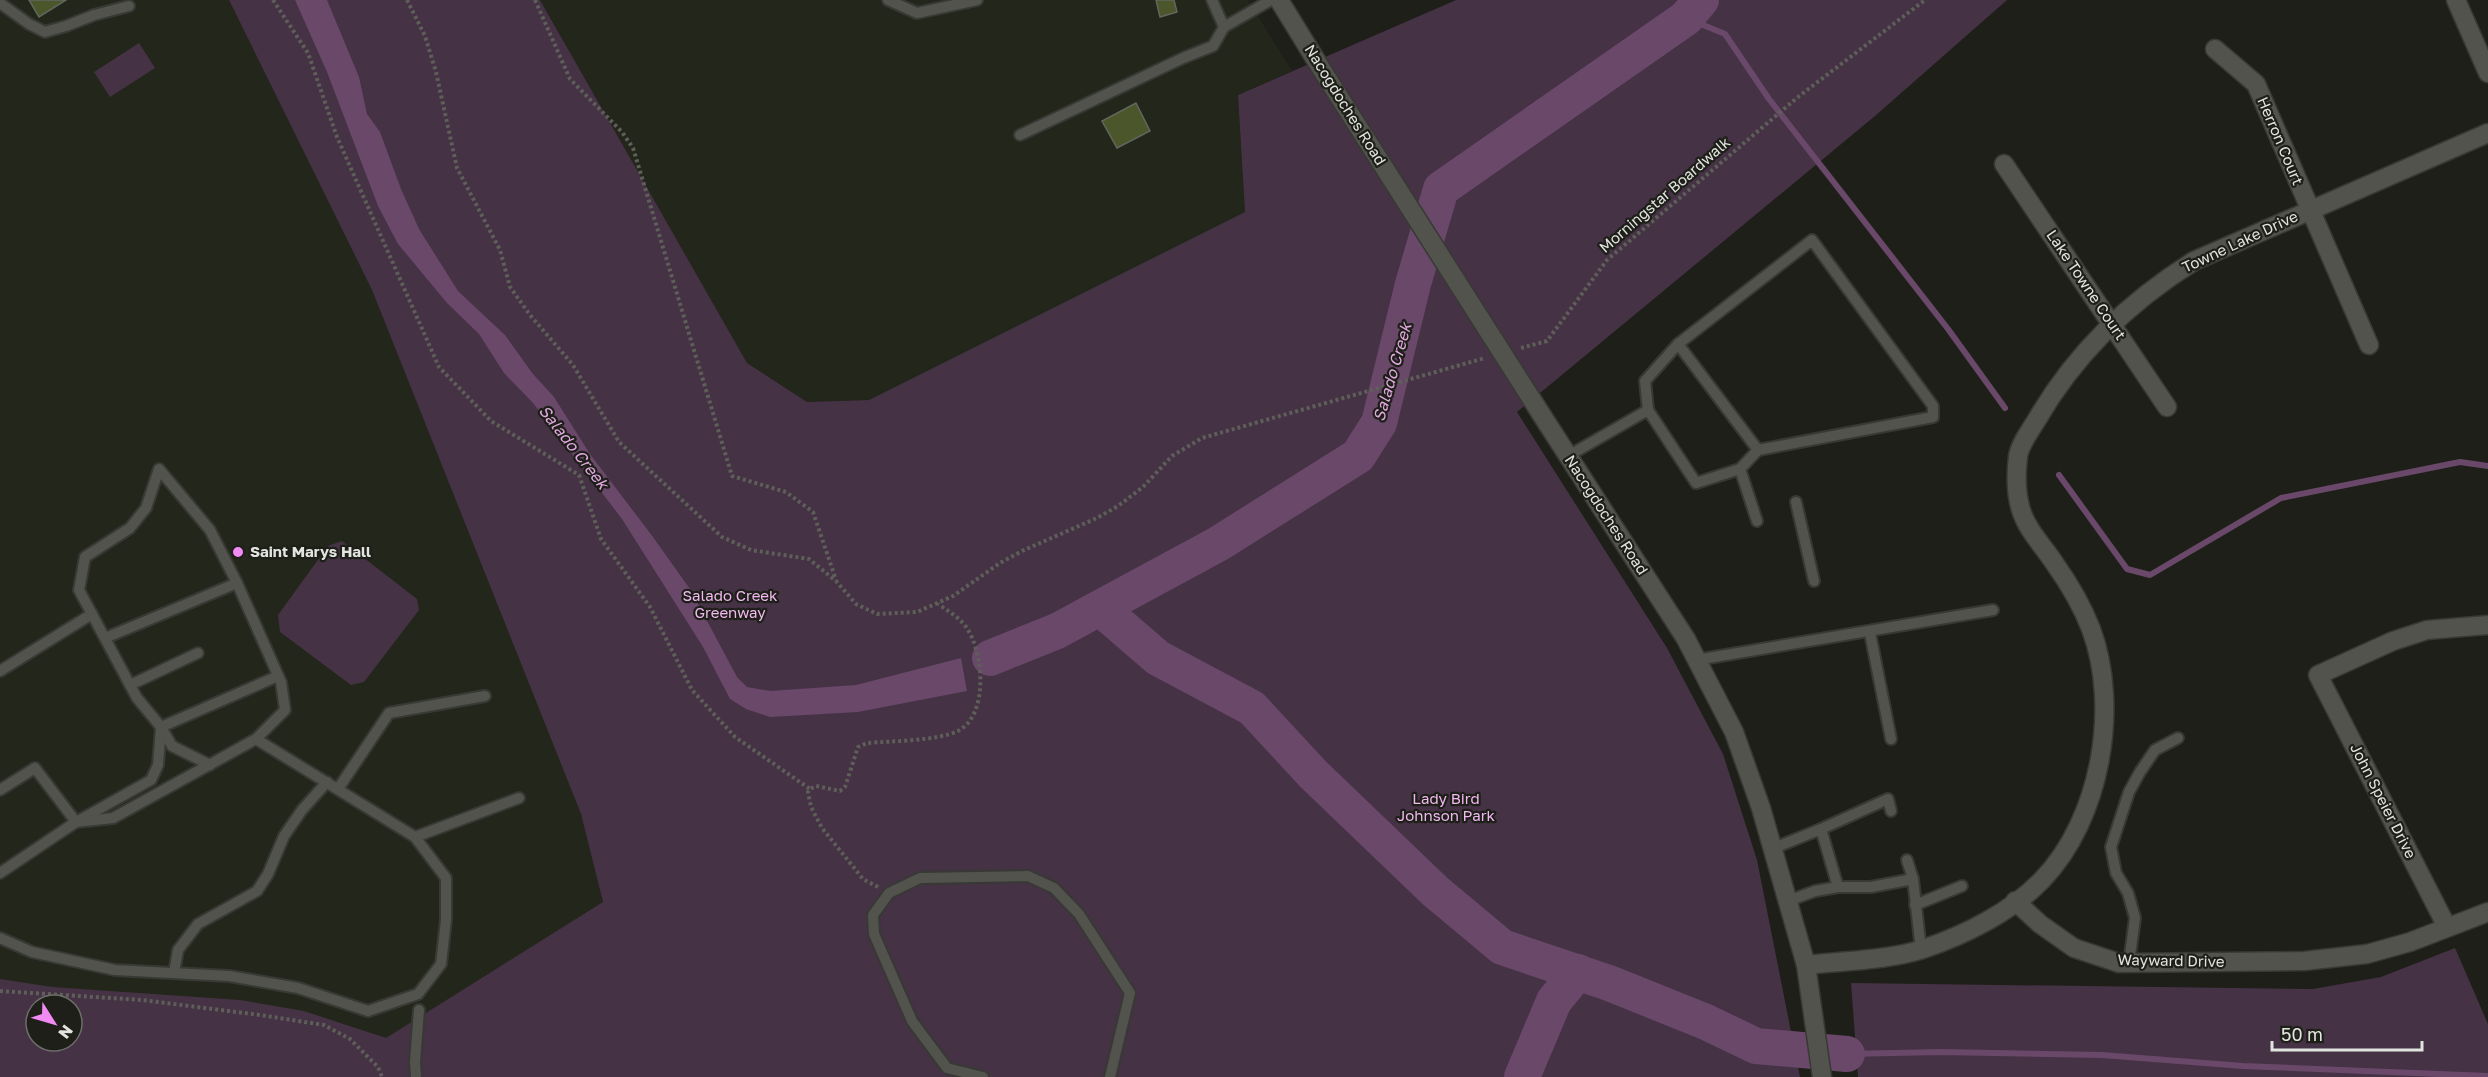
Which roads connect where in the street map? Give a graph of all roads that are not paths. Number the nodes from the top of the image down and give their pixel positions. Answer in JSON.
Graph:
{"nodes":[{"id":1,"x":888,"y":0,"type":"edge"},
{"id":2,"x":976,"y":0,"type":"edge"},
{"id":3,"x":1212,"y":0,"type":"edge"},
{"id":4,"x":1271,"y":0,"type":"edge"},
{"id":5,"x":1279,"y":0,"type":"edge"},
{"id":6,"x":2456,"y":0,"type":"edge"},
{"id":7,"x":0,"y":3,"type":"edge"},
{"id":8,"x":129,"y":6,"type":"dead end"},
{"id":9,"x":1224,"y":27,"type":"junction"},
{"id":10,"x":2215,"y":49,"type":"dead end"},
{"id":11,"x":2488,"y":73,"type":"edge"},
{"id":12,"x":2488,"y":133,"type":"edge"},
{"id":13,"x":1020,"y":135,"type":"dead end"},
{"id":14,"x":2004,"y":164,"type":"dead end"},
{"id":15,"x":2310,"y":209,"type":"junction"},
{"id":16,"x":2112,"y":324,"type":"junction"},
{"id":17,"x":1678,"y":344,"type":"junction"},
{"id":18,"x":2369,"y":345,"type":"dead end"},
{"id":19,"x":2167,"y":407,"type":"dead end"},
{"id":20,"x":1648,"y":410,"type":"junction"},
{"id":21,"x":1758,"y":450,"type":"junction"},
{"id":22,"x":1568,"y":456,"type":"junction"},
{"id":23,"x":1740,"y":469,"type":"junction"},
{"id":24,"x":1796,"y":502,"type":"dead end"},
{"id":25,"x":1756,"y":521,"type":"dead end"},
{"id":26,"x":1814,"y":581,"type":"dead end"},
{"id":27,"x":237,"y":583,"type":"junction"},
{"id":28,"x":1993,"y":610,"type":"dead end"},
{"id":29,"x":92,"y":614,"type":"junction"},
{"id":30,"x":2488,"y":625,"type":"edge"},
{"id":31,"x":1870,"y":633,"type":"junction"},
{"id":32,"x":105,"y":638,"type":"junction"},
{"id":33,"x":198,"y":653,"type":"dead end"},
{"id":34,"x":1696,"y":660,"type":"junction"},
{"id":35,"x":0,"y":671,"type":"edge"},
{"id":36,"x":278,"y":676,"type":"junction"},
{"id":37,"x":130,"y":685,"type":"junction"},
{"id":38,"x":485,"y":696,"type":"dead end"},
{"id":39,"x":161,"y":727,"type":"junction"},
{"id":40,"x":2178,"y":738,"type":"dead end"},
{"id":41,"x":256,"y":739,"type":"junction"},
{"id":42,"x":1891,"y":739,"type":"dead end"},
{"id":43,"x":210,"y":765,"type":"junction"},
{"id":44,"x":327,"y":782,"type":"junction"},
{"id":45,"x":338,"y":789,"type":"junction"},
{"id":46,"x":0,"y":790,"type":"edge"},
{"id":47,"x":519,"y":798,"type":"dead end"},
{"id":48,"x":1892,"y":811,"type":"dead end"},
{"id":49,"x":76,"y":822,"type":"junction"},
{"id":50,"x":1821,"y":829,"type":"junction"},
{"id":51,"x":415,"y":837,"type":"junction"},
{"id":52,"x":1774,"y":848,"type":"junction"},
{"id":53,"x":1907,"y":860,"type":"dead end"},
{"id":54,"x":0,"y":873,"type":"edge"},
{"id":55,"x":1913,"y":879,"type":"junction"},
{"id":56,"x":1962,"y":886,"type":"dead end"},
{"id":57,"x":1838,"y":887,"type":"junction"},
{"id":58,"x":1788,"y":901,"type":"junction"},
{"id":59,"x":2015,"y":901,"type":"junction"},
{"id":60,"x":1915,"y":905,"type":"junction"},
{"id":61,"x":2488,"y":912,"type":"edge"},
{"id":62,"x":2447,"y":927,"type":"junction"},
{"id":63,"x":0,"y":938,"type":"edge"},
{"id":64,"x":1921,"y":950,"type":"junction"},
{"id":65,"x":2129,"y":963,"type":"junction"},
{"id":66,"x":1806,"y":965,"type":"junction"},
{"id":67,"x":174,"y":973,"type":"junction"},
{"id":68,"x":418,"y":1010,"type":"dead end"},
{"id":69,"x":416,"y":1077,"type":"edge"},
{"id":70,"x":983,"y":1077,"type":"edge"},
{"id":71,"x":1110,"y":1077,"type":"edge"},
{"id":72,"x":1822,"y":1077,"type":"edge"}],
"edges":[{"from":1,"to":2,"type":"lane"},
{"from":3,"to":9,"type":"lane"},
{"from":4,"to":9,"type":"lane"},
{"from":5,"to":22,"type":"street","name":"Nacogdoches Road","bridge":true},
{"from":6,"to":11,"type":"street"},
{"from":7,"to":8,"type":"lane"},
{"from":9,"to":13,"type":"lane"},
{"from":10,"to":15,"type":"street","name":"Herron Court"},
{"from":12,"to":15,"type":"street","name":"Towne Lake Drive"},
{"from":14,"to":16,"type":"street","name":"Lake Towne Court"},
{"from":15,"to":16,"type":"street","name":"Towne Lake Drive"},
{"from":15,"to":18,"type":"street","name":"Herron Court"},
{"from":16,"to":19,"type":"street","name":"Lake Towne Court"},
{"from":16,"to":59,"type":"street","name":"Towne Lake Drive"},
{"from":17,"to":20,"type":"lane"},
{"from":17,"to":21,"type":"lane"},
{"from":17,"to":21,"type":"lane"},
{"from":20,"to":22,"type":"lane"},
{"from":20,"to":23,"type":"lane"},
{"from":21,"to":23,"type":"lane"},
{"from":22,"to":34,"type":"street","name":"Nacogdoches Road"},
{"from":23,"to":25,"type":"lane"},
{"from":24,"to":26,"type":"lane"},
{"from":27,"to":29,"type":"lane"},
{"from":27,"to":32,"type":"lane"},
{"from":27,"to":36,"type":"lane"},
{"from":28,"to":31,"type":"lane"},
{"from":29,"to":32,"type":"lane"},
{"from":29,"to":35,"type":"lane"},
{"from":30,"to":62,"type":"street","name":"John Speier Drive"},
{"from":31,"to":34,"type":"lane"},
{"from":31,"to":42,"type":"lane"},
{"from":32,"to":37,"type":"lane"},
{"from":33,"to":37,"type":"lane"},
{"from":34,"to":52,"type":"street","name":"Nacogdoches Road"},
{"from":36,"to":39,"type":"lane"},
{"from":36,"to":41,"type":"lane"},
{"from":37,"to":39,"type":"lane"},
{"from":38,"to":45,"type":"lane"},
{"from":39,"to":43,"type":"lane"},
{"from":39,"to":49,"type":"lane"},
{"from":40,"to":65,"type":"lane"},
{"from":41,"to":43,"type":"lane"},
{"from":41,"to":44,"type":"lane"},
{"from":43,"to":49,"type":"lane"},
{"from":44,"to":45,"type":"lane"},
{"from":44,"to":67,"type":"lane"},
{"from":45,"to":51,"type":"lane"},
{"from":46,"to":49,"type":"lane"},
{"from":47,"to":51,"type":"lane"},
{"from":48,"to":50,"type":"lane"},
{"from":49,"to":54,"type":"lane"},
{"from":50,"to":52,"type":"lane"},
{"from":50,"to":57,"type":"lane"},
{"from":51,"to":67,"type":"lane"},
{"from":52,"to":58,"type":"street","name":"Nacogdoches Road"},
{"from":53,"to":55,"type":"lane"},
{"from":55,"to":57,"type":"lane"},
{"from":55,"to":60,"type":"lane"},
{"from":56,"to":60,"type":"lane"},
{"from":57,"to":58,"type":"lane"},
{"from":58,"to":66,"type":"street","name":"Nacogdoches Road"},
{"from":59,"to":64,"type":"street"},
{"from":59,"to":65,"type":"street","name":"Wayward Drive"},
{"from":60,"to":64,"type":"lane"},
{"from":61,"to":62,"type":"street","name":"Wayward Drive"},
{"from":62,"to":65,"type":"street","name":"Wayward Drive"},
{"from":63,"to":67,"type":"lane"},
{"from":64,"to":66,"type":"street"},
{"from":66,"to":72,"type":"street","name":"Nacogdoches Road"},
{"from":68,"to":69,"type":"lane"},
{"from":70,"to":71,"type":"lane"}]}
